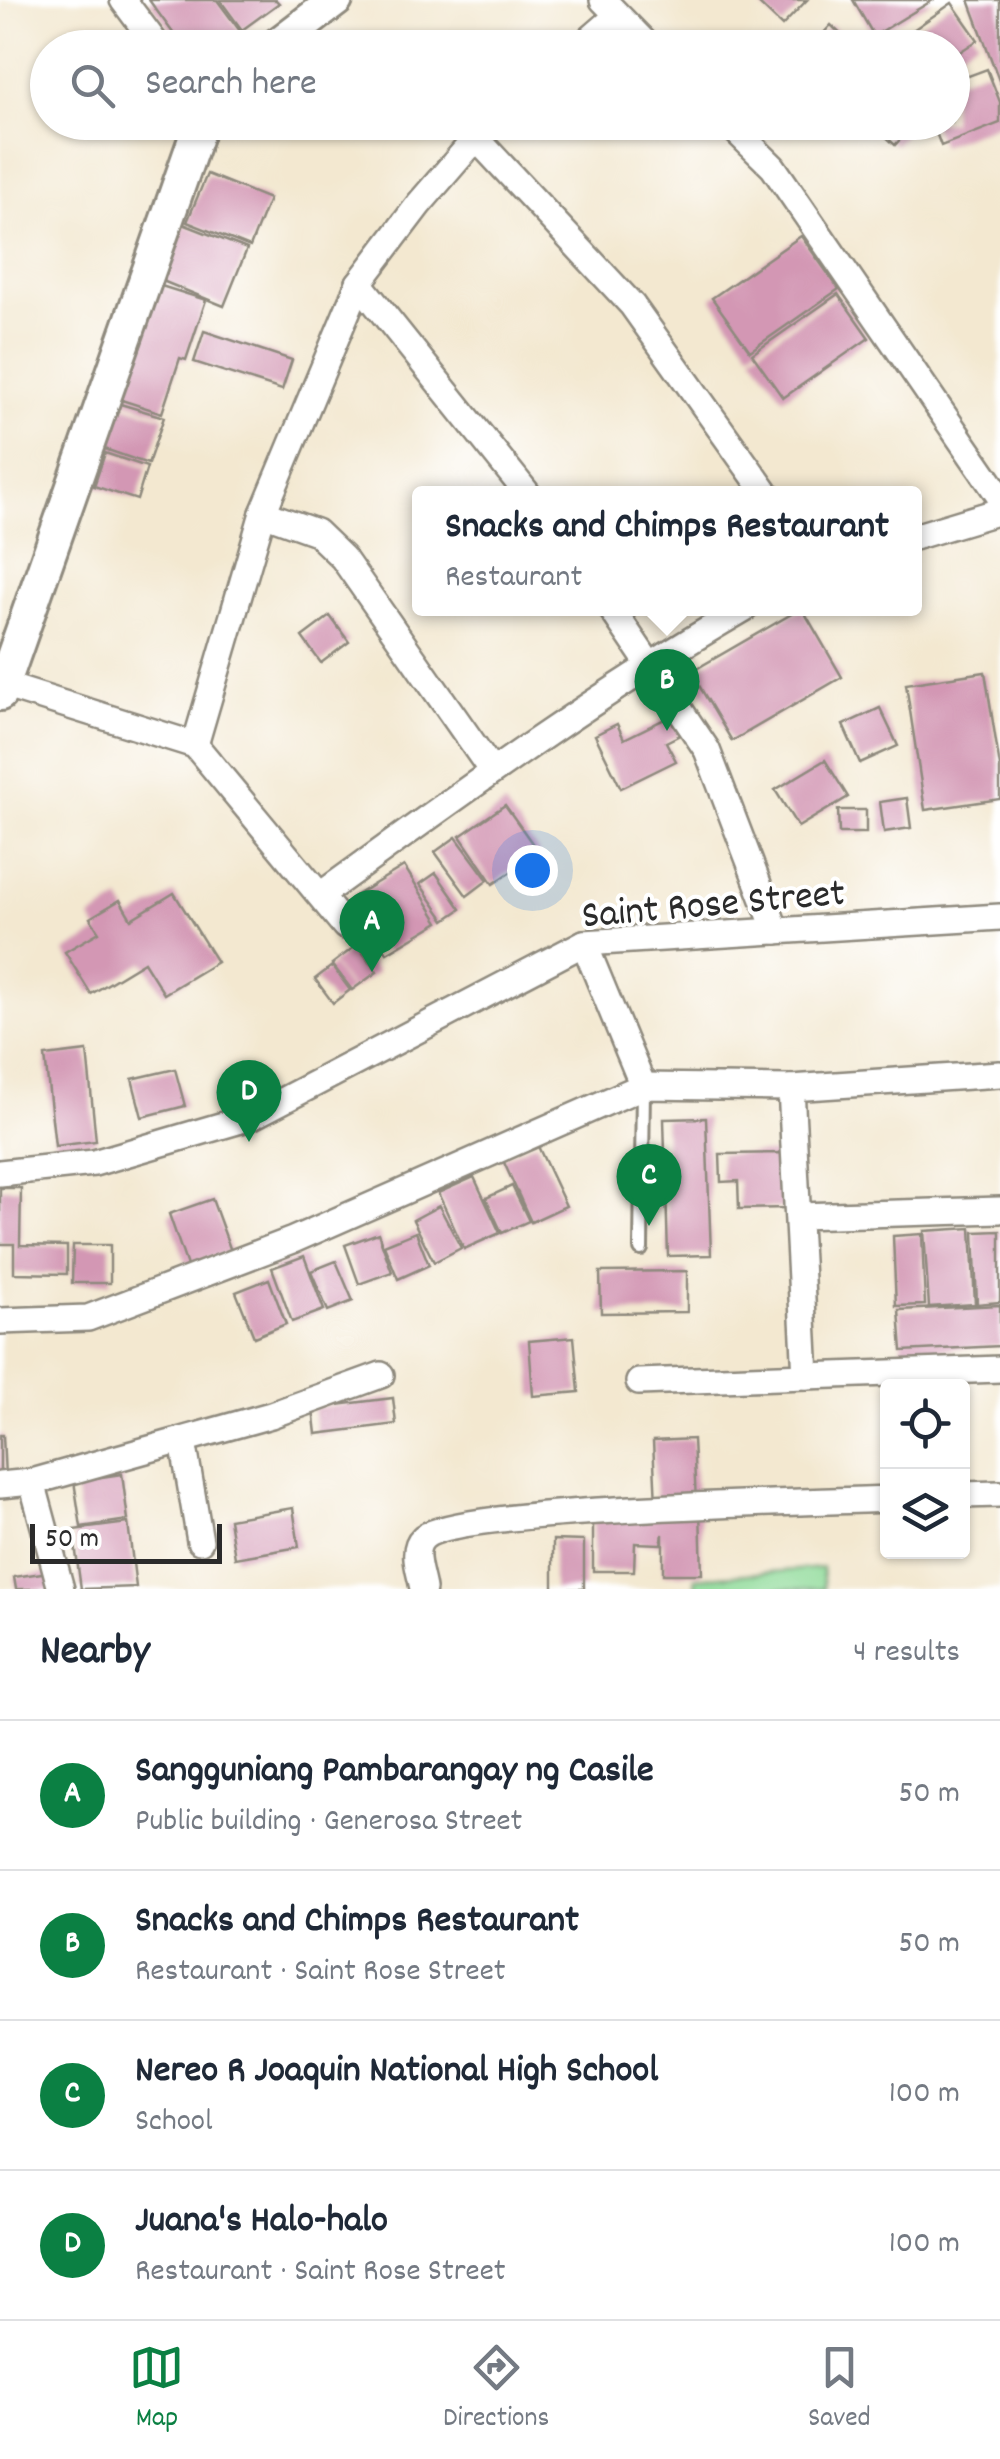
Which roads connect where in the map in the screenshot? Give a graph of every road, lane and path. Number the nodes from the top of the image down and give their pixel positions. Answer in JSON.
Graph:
{"nodes":[{"id":1,"x":123,"y":0,"type":"edge"},
{"id":2,"x":336,"y":0,"type":"edge"},
{"id":3,"x":610,"y":8,"type":"edge"},
{"id":4,"x":146,"y":30,"type":"edge"},
{"id":5,"x":297,"y":30,"type":"edge"},
{"id":6,"x":594,"y":30,"type":"edge"},
{"id":7,"x":632,"y":30,"type":"edge"},
{"id":8,"x":194,"y":140,"type":"edge"},
{"id":9,"x":476,"y":140,"type":"edge"},
{"id":10,"x":493,"y":140,"type":"edge"},
{"id":11,"x":745,"y":140,"type":"edge"},
{"id":12,"x":359,"y":283,"type":"junction"},
{"id":13,"x":521,"y":486,"type":"edge"},
{"id":14,"x":760,"y":486,"type":"edge"},
{"id":15,"x":1000,"y":497,"type":"edge"},
{"id":16,"x":1000,"y":510,"type":"edge"},
{"id":17,"x":263,"y":513,"type":"junction"},
{"id":18,"x":922,"y":534,"type":"edge"},
{"id":19,"x":617,"y":616,"type":"edge"},
{"id":20,"x":731,"y":616,"type":"edge"},
{"id":21,"x":650,"y":663,"type":"junction"},
{"id":22,"x":1,"y":689,"type":"edge"},
{"id":23,"x":196,"y":745,"type":"junction"},
{"id":24,"x":492,"y":771,"type":"junction"},
{"id":25,"x":322,"y":894,"type":"junction"},
{"id":26,"x":1000,"y":917,"type":"edge"},
{"id":27,"x":346,"y":926,"type":"dead end"},
{"id":28,"x":776,"y":931,"type":"junction"},
{"id":29,"x":584,"y":943,"type":"junction"},
{"id":30,"x":1000,"y":1074,"type":"edge"},
{"id":31,"x":643,"y":1086,"type":"junction"},
{"id":32,"x":792,"y":1088,"type":"junction"},
{"id":33,"x":0,"y":1173,"type":"edge"},
{"id":34,"x":1000,"y":1210,"type":"edge"},
{"id":35,"x":798,"y":1216,"type":"junction"},
{"id":36,"x":640,"y":1249,"type":"dead end"},
{"id":37,"x":0,"y":1321,"type":"edge"},
{"id":38,"x":1000,"y":1370,"type":"edge"},
{"id":39,"x":381,"y":1375,"type":"dead end"},
{"id":40,"x":806,"y":1376,"type":"junction"},
{"id":41,"x":639,"y":1382,"type":"dead end"},
{"id":42,"x":183,"y":1441,"type":"junction"},
{"id":43,"x":32,"y":1482,"type":"junction"},
{"id":44,"x":0,"y":1485,"type":"edge"},
{"id":45,"x":1000,"y":1494,"type":"edge"},
{"id":46,"x":970,"y":1495,"type":"edge"},
{"id":47,"x":880,"y":1499,"type":"edge"},
{"id":48,"x":200,"y":1541,"type":"dead end"},
{"id":49,"x":61,"y":1589,"type":"edge"},
{"id":50,"x":424,"y":1589,"type":"edge"}],
"edges":[{"from":1,"to":4,"type":"street"},
{"from":2,"to":5,"type":"street"},
{"from":3,"to":6,"type":"street"},
{"from":3,"to":7,"type":"street"},
{"from":8,"to":22,"type":"street"},
{"from":9,"to":12,"type":"street"},
{"from":10,"to":14,"type":"street"},
{"from":11,"to":15,"type":"street"},
{"from":12,"to":13,"type":"street"},
{"from":12,"to":17,"type":"street"},
{"from":16,"to":18,"type":"street"},
{"from":17,"to":23,"type":"street"},
{"from":17,"to":24,"type":"street"},
{"from":19,"to":21,"type":"street"},
{"from":20,"to":21,"type":"street"},
{"from":21,"to":24,"type":"street"},
{"from":21,"to":28,"type":"street"},
{"from":22,"to":23,"type":"street"},
{"from":23,"to":25,"type":"street"},
{"from":24,"to":25,"type":"street"},
{"from":25,"to":27,"type":"street"},
{"from":26,"to":28,"type":"street","name":"Saint Rose Street"},
{"from":28,"to":29,"type":"street","name":"Saint Rose Street"},
{"from":29,"to":31,"type":"street"},
{"from":29,"to":33,"type":"street","name":"Saint Rose Street"},
{"from":30,"to":32,"type":"street"},
{"from":31,"to":32,"type":"street"},
{"from":31,"to":36,"type":"lane"},
{"from":31,"to":37,"type":"street"},
{"from":32,"to":35,"type":"street"},
{"from":34,"to":35,"type":"street"},
{"from":35,"to":40,"type":"street"},
{"from":38,"to":40,"type":"street"},
{"from":39,"to":42,"type":"street"},
{"from":40,"to":41,"type":"street"},
{"from":42,"to":43,"type":"street"},
{"from":42,"to":48,"type":"street"},
{"from":43,"to":44,"type":"street"},
{"from":43,"to":49,"type":"street"},
{"from":45,"to":46,"type":"street"},
{"from":47,"to":50,"type":"street"}]}
